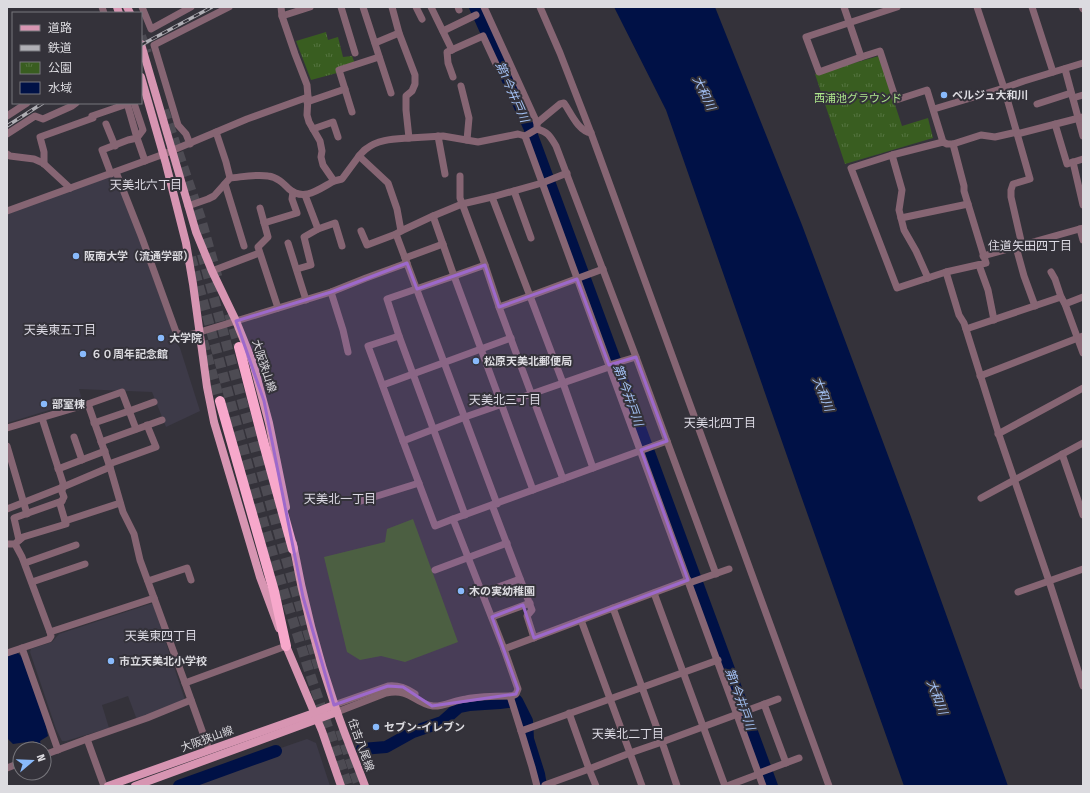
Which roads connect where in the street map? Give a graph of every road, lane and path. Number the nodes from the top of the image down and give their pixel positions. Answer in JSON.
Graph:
{"nodes":[{"id":1,"x":142,"y":7,"type":"edge"},
{"id":2,"x":191,"y":7,"type":"edge"},
{"id":3,"x":229,"y":7,"type":"edge"},
{"id":4,"x":281,"y":7,"type":"edge"},
{"id":5,"x":310,"y":7,"type":"edge"},
{"id":6,"x":341,"y":7,"type":"edge"},
{"id":7,"x":363,"y":7,"type":"edge"},
{"id":8,"x":392,"y":7,"type":"edge"},
{"id":9,"x":416,"y":7,"type":"edge"},
{"id":10,"x":431,"y":7,"type":"edge"},
{"id":11,"x":484,"y":7,"type":"edge"},
{"id":12,"x":540,"y":7,"type":"edge"},
{"id":13,"x":844,"y":7,"type":"edge"},
{"id":14,"x":897,"y":7,"type":"edge"},
{"id":15,"x":977,"y":7,"type":"edge"},
{"id":16,"x":1032,"y":7,"type":"edge"},
{"id":17,"x":476,"y":15,"type":"dead end"},
{"id":18,"x":282,"y":16,"type":"junction"},
{"id":19,"x":422,"y":19,"type":"dead end"},
{"id":20,"x":849,"y":23,"type":"junction"},
{"id":21,"x":443,"y":31,"type":"junction"},
{"id":22,"x":400,"y":33,"type":"junction"},
{"id":23,"x":375,"y":43,"type":"junction"},
{"id":24,"x":142,"y":47,"type":"tunnel mouth"},
{"id":25,"x":452,"y":50,"type":"junction"},
{"id":26,"x":355,"y":53,"type":"dead end"},
{"id":27,"x":379,"y":57,"type":"junction"},
{"id":28,"x":861,"y":57,"type":"junction"},
{"id":29,"x":1083,"y":63,"type":"edge"},
{"id":30,"x":496,"y":64,"type":"dead end"},
{"id":31,"x":1064,"y":69,"type":"junction"},
{"id":32,"x":1053,"y":72,"type":"junction"},
{"id":33,"x":453,"y":77,"type":"dead end"},
{"id":34,"x":142,"y":80,"type":"edge"},
{"id":35,"x":461,"y":86,"type":"dead end"},
{"id":36,"x":1004,"y":88,"type":"junction"},
{"id":37,"x":345,"y":89,"type":"junction"},
{"id":38,"x":391,"y":93,"type":"dead end"},
{"id":39,"x":1083,"y":94,"type":"edge"},
{"id":40,"x":1072,"y":95,"type":"junction"},
{"id":41,"x":308,"y":99,"type":"junction"},
{"id":42,"x":25,"y":104,"type":"edge"},
{"id":43,"x":75,"y":104,"type":"edge"},
{"id":44,"x":127,"y":104,"type":"edge"},
{"id":45,"x":130,"y":104,"type":"edge"},
{"id":46,"x":1036,"y":104,"type":"dead end"},
{"id":47,"x":934,"y":109,"type":"junction"},
{"id":48,"x":352,"y":112,"type":"dead end"},
{"id":49,"x":7,"y":116,"type":"edge"},
{"id":50,"x":1081,"y":118,"type":"edge"},
{"id":51,"x":106,"y":124,"type":"dead end"},
{"id":52,"x":1055,"y":124,"type":"junction"},
{"id":53,"x":537,"y":127,"type":"junction"},
{"id":54,"x":313,"y":130,"type":"junction"},
{"id":55,"x":216,"y":132,"type":"junction"},
{"id":56,"x":591,"y":133,"type":"junction"},
{"id":57,"x":1017,"y":133,"type":"junction"},
{"id":58,"x":7,"y":134,"type":"edge"},
{"id":59,"x":438,"y":136,"type":"junction"},
{"id":60,"x":525,"y":136,"type":"junction"},
{"id":61,"x":1083,"y":136,"type":"edge"},
{"id":62,"x":338,"y":137,"type":"dead end"},
{"id":63,"x":137,"y":138,"type":"junction"},
{"id":64,"x":409,"y":138,"type":"junction"},
{"id":65,"x":467,"y":140,"type":"junction"},
{"id":66,"x":943,"y":142,"type":"junction"},
{"id":67,"x":190,"y":144,"type":"junction"},
{"id":68,"x":953,"y":144,"type":"junction"},
{"id":69,"x":115,"y":146,"type":"junction"},
{"id":70,"x":172,"y":150,"type":"junction"},
{"id":71,"x":7,"y":154,"type":"edge"},
{"id":72,"x":164,"y":154,"type":"junction"},
{"id":73,"x":892,"y":155,"type":"junction"},
{"id":74,"x":360,"y":156,"type":"junction"},
{"id":75,"x":1083,"y":159,"type":"edge"},
{"id":76,"x":145,"y":161,"type":"junction"},
{"id":77,"x":1072,"y":162,"type":"junction"},
{"id":78,"x":44,"y":164,"type":"junction"},
{"id":79,"x":113,"y":173,"type":"junction"},
{"id":80,"x":566,"y":173,"type":"junction"},
{"id":81,"x":445,"y":174,"type":"dead end"},
{"id":82,"x":460,"y":176,"type":"dead end"},
{"id":83,"x":228,"y":181,"type":"junction"},
{"id":84,"x":334,"y":182,"type":"junction"},
{"id":85,"x":542,"y":182,"type":"junction"},
{"id":86,"x":70,"y":188,"type":"junction"},
{"id":87,"x":514,"y":190,"type":"junction"},
{"id":88,"x":293,"y":192,"type":"junction"},
{"id":89,"x":305,"y":195,"type":"junction"},
{"id":90,"x":492,"y":197,"type":"junction"},
{"id":91,"x":462,"y":204,"type":"junction"},
{"id":92,"x":968,"y":204,"type":"junction"},
{"id":93,"x":1083,"y":205,"type":"edge"},
{"id":94,"x":188,"y":206,"type":"junction"},
{"id":95,"x":260,"y":208,"type":"dead end"},
{"id":96,"x":7,"y":211,"type":"edge"},
{"id":97,"x":433,"y":216,"type":"junction"},
{"id":98,"x":901,"y":218,"type":"junction"},
{"id":99,"x":264,"y":223,"type":"junction"},
{"id":100,"x":318,"y":229,"type":"junction"},
{"id":101,"x":1081,"y":229,"type":"edge"},
{"id":102,"x":361,"y":230,"type":"dead end"},
{"id":103,"x":399,"y":233,"type":"junction"},
{"id":104,"x":531,"y":238,"type":"dead end"},
{"id":105,"x":1083,"y":240,"type":"edge"},
{"id":106,"x":288,"y":243,"type":"dead end"},
{"id":107,"x":443,"y":244,"type":"junction"},
{"id":108,"x":244,"y":246,"type":"dead end"},
{"id":109,"x":342,"y":246,"type":"dead end"},
{"id":110,"x":1019,"y":246,"type":"junction"},
{"id":111,"x":260,"y":253,"type":"junction"},
{"id":112,"x":984,"y":256,"type":"junction"},
{"id":113,"x":406,"y":260,"type":"junction"},
{"id":114,"x":485,"y":265,"type":"junction"},
{"id":115,"x":979,"y":265,"type":"junction"},
{"id":116,"x":297,"y":269,"type":"junction"},
{"id":117,"x":603,"y":269,"type":"junction"},
{"id":118,"x":212,"y":271,"type":"junction"},
{"id":119,"x":946,"y":272,"type":"junction"},
{"id":120,"x":1051,"y":272,"type":"dead end"},
{"id":121,"x":454,"y":276,"type":"junction"},
{"id":122,"x":577,"y":278,"type":"junction"},
{"id":123,"x":928,"y":278,"type":"junction"},
{"id":124,"x":417,"y":288,"type":"junction"},
{"id":125,"x":331,"y":292,"type":"junction"},
{"id":126,"x":530,"y":296,"type":"junction"},
{"id":127,"x":1083,"y":297,"type":"edge"},
{"id":128,"x":306,"y":300,"type":"junction"},
{"id":129,"x":1063,"y":301,"type":"junction"},
{"id":130,"x":1035,"y":306,"type":"junction"},
{"id":131,"x":499,"y":307,"type":"junction"},
{"id":132,"x":278,"y":308,"type":"junction"},
{"id":133,"x":994,"y":320,"type":"junction"},
{"id":134,"x":236,"y":321,"type":"junction"},
{"id":135,"x":966,"y":330,"type":"junction"},
{"id":136,"x":200,"y":332,"type":"junction"},
{"id":137,"x":399,"y":336,"type":"junction"},
{"id":138,"x":1080,"y":337,"type":"edge"},
{"id":139,"x":511,"y":338,"type":"junction"},
{"id":140,"x":239,"y":347,"type":"tunnel mouth"},
{"id":141,"x":481,"y":349,"type":"junction"},
{"id":142,"x":348,"y":352,"type":"dead end"},
{"id":143,"x":1083,"y":353,"type":"edge"},
{"id":144,"x":636,"y":357,"type":"junction"},
{"id":145,"x":444,"y":362,"type":"junction"},
{"id":146,"x":609,"y":366,"type":"junction"},
{"id":147,"x":413,"y":374,"type":"junction"},
{"id":148,"x":980,"y":376,"type":"junction"},
{"id":149,"x":563,"y":383,"type":"junction"},
{"id":150,"x":383,"y":384,"type":"junction"},
{"id":151,"x":1083,"y":388,"type":"edge"},
{"id":152,"x":532,"y":394,"type":"junction"},
{"id":153,"x":220,"y":401,"type":"tunnel mouth"},
{"id":154,"x":154,"y":402,"type":"dead end"},
{"id":155,"x":88,"y":404,"type":"junction"},
{"id":156,"x":502,"y":404,"type":"junction"},
{"id":157,"x":129,"y":410,"type":"junction"},
{"id":158,"x":465,"y":417,"type":"junction"},
{"id":159,"x":42,"y":418,"type":"junction"},
{"id":160,"x":162,"y":420,"type":"dead end"},
{"id":161,"x":94,"y":423,"type":"junction"},
{"id":162,"x":147,"y":425,"type":"junction"},
{"id":163,"x":7,"y":428,"type":"edge"},
{"id":164,"x":136,"y":429,"type":"junction"},
{"id":165,"x":434,"y":429,"type":"junction"},
{"id":166,"x":998,"y":434,"type":"junction"},
{"id":167,"x":74,"y":437,"type":"dead end"},
{"id":168,"x":403,"y":441,"type":"junction"},
{"id":169,"x":667,"y":441,"type":"junction"},
{"id":170,"x":101,"y":442,"type":"junction"},
{"id":171,"x":1083,"y":443,"type":"edge"},
{"id":172,"x":7,"y":446,"type":"edge"},
{"id":173,"x":105,"y":450,"type":"junction"},
{"id":174,"x":641,"y":450,"type":"junction"},
{"id":175,"x":1062,"y":454,"type":"junction"},
{"id":176,"x":82,"y":460,"type":"junction"},
{"id":177,"x":110,"y":465,"type":"junction"},
{"id":178,"x":593,"y":468,"type":"junction"},
{"id":179,"x":58,"y":469,"type":"junction"},
{"id":180,"x":563,"y":479,"type":"junction"},
{"id":181,"x":1014,"y":480,"type":"junction"},
{"id":182,"x":419,"y":483,"type":"junction"},
{"id":183,"x":63,"y":487,"type":"junction"},
{"id":184,"x":533,"y":490,"type":"junction"},
{"id":185,"x":981,"y":498,"type":"dead end"},
{"id":186,"x":62,"y":501,"type":"junction"},
{"id":187,"x":361,"y":501,"type":"dead end"},
{"id":188,"x":24,"y":502,"type":"junction"},
{"id":189,"x":120,"y":503,"type":"junction"},
{"id":190,"x":494,"y":505,"type":"junction"},
{"id":191,"x":7,"y":509,"type":"edge"},
{"id":192,"x":27,"y":514,"type":"junction"},
{"id":193,"x":465,"y":515,"type":"junction"},
{"id":194,"x":1083,"y":515,"type":"edge"},
{"id":195,"x":454,"y":519,"type":"junction"},
{"id":196,"x":65,"y":521,"type":"junction"},
{"id":197,"x":17,"y":542,"type":"junction"},
{"id":198,"x":507,"y":543,"type":"junction"},
{"id":199,"x":7,"y":544,"type":"edge"},
{"id":200,"x":76,"y":545,"type":"dead end"},
{"id":201,"x":293,"y":549,"type":"junction"},
{"id":202,"x":468,"y":557,"type":"junction"},
{"id":203,"x":25,"y":563,"type":"junction"},
{"id":204,"x":85,"y":564,"type":"dead end"},
{"id":205,"x":729,"y":569,"type":"dead end"},
{"id":206,"x":1083,"y":569,"type":"edge"},
{"id":207,"x":435,"y":570,"type":"dead end"},
{"id":208,"x":716,"y":574,"type":"junction"},
{"id":209,"x":520,"y":579,"type":"junction"},
{"id":210,"x":191,"y":580,"type":"dead end"},
{"id":211,"x":148,"y":581,"type":"junction"},
{"id":212,"x":1049,"y":581,"type":"junction"},
{"id":213,"x":32,"y":582,"type":"junction"},
{"id":214,"x":689,"y":582,"type":"junction"},
{"id":215,"x":1018,"y":592,"type":"dead end"},
{"id":216,"x":482,"y":593,"type":"junction"},
{"id":217,"x":654,"y":593,"type":"junction"},
{"id":218,"x":154,"y":598,"type":"junction"},
{"id":219,"x":530,"y":603,"type":"junction"},
{"id":220,"x":612,"y":608,"type":"junction"},
{"id":221,"x":492,"y":618,"type":"junction"},
{"id":222,"x":581,"y":620,"type":"junction"},
{"id":223,"x":50,"y":632,"type":"junction"},
{"id":224,"x":534,"y":638,"type":"junction"},
{"id":225,"x":286,"y":646,"type":"junction"},
{"id":226,"x":22,"y":648,"type":"junction"},
{"id":227,"x":504,"y":649,"type":"junction"},
{"id":228,"x":7,"y":653,"type":"edge"},
{"id":229,"x":718,"y":660,"type":"junction"},
{"id":230,"x":683,"y":672,"type":"junction"},
{"id":231,"x":185,"y":683,"type":"junction"},
{"id":232,"x":1083,"y":686,"type":"edge"},
{"id":233,"x":642,"y":687,"type":"junction"},
{"id":234,"x":610,"y":698,"type":"junction"},
{"id":235,"x":778,"y":699,"type":"dead end"},
{"id":236,"x":191,"y":700,"type":"junction"},
{"id":237,"x":511,"y":700,"type":"junction"},
{"id":238,"x":764,"y":704,"type":"junction"},
{"id":239,"x":335,"y":708,"type":"junction"},
{"id":240,"x":569,"y":713,"type":"junction"},
{"id":241,"x":738,"y":714,"type":"junction"},
{"id":242,"x":316,"y":716,"type":"junction"},
{"id":243,"x":703,"y":726,"type":"junction"},
{"id":244,"x":520,"y":731,"type":"junction"},
{"id":245,"x":87,"y":738,"type":"junction"},
{"id":246,"x":662,"y":742,"type":"junction"},
{"id":247,"x":58,"y":750,"type":"junction"},
{"id":248,"x":209,"y":750,"type":"junction"},
{"id":249,"x":52,"y":752,"type":"edge"},
{"id":250,"x":630,"y":753,"type":"junction"},
{"id":251,"x":799,"y":758,"type":"dead end"},
{"id":252,"x":785,"y":763,"type":"junction"},
{"id":253,"x":589,"y":769,"type":"junction"},
{"id":254,"x":759,"y":774,"type":"junction"},
{"id":255,"x":558,"y":783,"type":"edge"},
{"id":256,"x":545,"y":785,"type":"dead end"},
{"id":257,"x":104,"y":786,"type":"edge"},
{"id":258,"x":108,"y":786,"type":"edge"},
{"id":259,"x":135,"y":786,"type":"edge"},
{"id":260,"x":341,"y":786,"type":"edge"},
{"id":261,"x":364,"y":786,"type":"edge"},
{"id":262,"x":537,"y":786,"type":"edge"},
{"id":263,"x":596,"y":786,"type":"edge"},
{"id":264,"x":642,"y":786,"type":"edge"},
{"id":265,"x":677,"y":786,"type":"edge"},
{"id":266,"x":726,"y":786,"type":"edge"},
{"id":267,"x":763,"y":786,"type":"edge"},
{"id":268,"x":829,"y":786,"type":"edge"}],
"edges":[{"from":1,"to":2,"type":"street"},
{"from":3,"to":67,"type":"street"},
{"from":4,"to":18,"type":"street"},
{"from":5,"to":18,"type":"street"},
{"from":6,"to":26,"type":"street"},
{"from":7,"to":23,"type":"street"},
{"from":8,"to":22,"type":"street"},
{"from":9,"to":19,"type":"street"},
{"from":10,"to":21,"type":"street"},
{"from":11,"to":53,"type":"street"},
{"from":12,"to":56,"type":"street"},
{"from":13,"to":20,"type":"street"},
{"from":14,"to":20,"type":"street"},
{"from":15,"to":36,"type":"street"},
{"from":16,"to":32,"type":"street"},
{"from":17,"to":21,"type":"street"},
{"from":18,"to":41,"type":"street"},
{"from":20,"to":28,"type":"street"},
{"from":20,"to":28,"type":"street"},
{"from":21,"to":25,"type":"street"},
{"from":22,"to":23,"type":"street"},
{"from":22,"to":64,"type":"street"},
{"from":23,"to":27,"type":"street"},
{"from":24,"to":70,"type":"main road","name":"大阪狭山線"},
{"from":25,"to":30,"type":"street"},
{"from":25,"to":33,"type":"street"},
{"from":27,"to":37,"type":"street"},
{"from":27,"to":38,"type":"street"},
{"from":28,"to":47,"type":"street"},
{"from":29,"to":31,"type":"street"},
{"from":31,"to":32,"type":"street"},
{"from":31,"to":40,"type":"street"},
{"from":32,"to":36,"type":"street"},
{"from":34,"to":72,"type":"main road"},
{"from":35,"to":65,"type":"street"},
{"from":36,"to":47,"type":"street"},
{"from":36,"to":57,"type":"street"},
{"from":37,"to":41,"type":"street"},
{"from":37,"to":48,"type":"street"},
{"from":39,"to":40,"type":"street"},
{"from":40,"to":46,"type":"street"},
{"from":40,"to":50,"type":"street"},
{"from":41,"to":54,"type":"street"},
{"from":41,"to":55,"type":"street"},
{"from":42,"to":49,"type":"street"},
{"from":43,"to":58,"type":"street"},
{"from":44,"to":78,"type":"street"},
{"from":45,"to":63,"type":"street"},
{"from":47,"to":66,"type":"street"},
{"from":50,"to":52,"type":"street"},
{"from":50,"to":61,"type":"street"},
{"from":51,"to":69,"type":"street"},
{"from":52,"to":57,"type":"street"},
{"from":52,"to":77,"type":"street"},
{"from":53,"to":56,"type":"street"},
{"from":53,"to":60,"type":"street"},
{"from":53,"to":80,"type":"street"},
{"from":54,"to":62,"type":"street"},
{"from":54,"to":84,"type":"street"},
{"from":55,"to":67,"type":"street"},
{"from":55,"to":83,"type":"street"},
{"from":56,"to":268,"type":"street"},
{"from":57,"to":68,"type":"street"},
{"from":57,"to":110,"type":"street"},
{"from":59,"to":64,"type":"street"},
{"from":59,"to":65,"type":"street"},
{"from":59,"to":81,"type":"street"},
{"from":60,"to":65,"type":"street"},
{"from":60,"to":85,"type":"street"},
{"from":63,"to":69,"type":"street"},
{"from":63,"to":76,"type":"street"},
{"from":64,"to":74,"type":"street"},
{"from":66,"to":68,"type":"street"},
{"from":66,"to":73,"type":"street"},
{"from":67,"to":70,"type":"street"},
{"from":68,"to":92,"type":"street"},
{"from":69,"to":79,"type":"street"},
{"from":70,"to":72,"type":"street"},
{"from":70,"to":94,"type":"main road","name":"大阪狭山線"},
{"from":71,"to":78,"type":"street"},
{"from":72,"to":76,"type":"street"},
{"from":72,"to":136,"type":"main road"},
{"from":73,"to":98,"type":"street"},
{"from":73,"to":123,"type":"street"},
{"from":74,"to":84,"type":"street"},
{"from":74,"to":103,"type":"street"},
{"from":75,"to":77,"type":"street"},
{"from":76,"to":79,"type":"street"},
{"from":77,"to":93,"type":"street"},
{"from":78,"to":86,"type":"street"},
{"from":79,"to":86,"type":"street"},
{"from":79,"to":136,"type":"street"},
{"from":80,"to":85,"type":"street"},
{"from":80,"to":117,"type":"street"},
{"from":82,"to":91,"type":"street"},
{"from":83,"to":88,"type":"street"},
{"from":83,"to":94,"type":"street"},
{"from":83,"to":108,"type":"street"},
{"from":84,"to":89,"type":"street"},
{"from":85,"to":87,"type":"street"},
{"from":85,"to":122,"type":"street"},
{"from":86,"to":96,"type":"street"},
{"from":87,"to":90,"type":"street"},
{"from":87,"to":104,"type":"street"},
{"from":88,"to":89,"type":"street"},
{"from":88,"to":99,"type":"street"},
{"from":89,"to":100,"type":"street"},
{"from":90,"to":91,"type":"street"},
{"from":90,"to":126,"type":"street"},
{"from":91,"to":97,"type":"street"},
{"from":91,"to":114,"type":"street"},
{"from":92,"to":98,"type":"street"},
{"from":92,"to":112,"type":"street"},
{"from":94,"to":118,"type":"main road","name":"大阪狭山線"},
{"from":95,"to":99,"type":"street"},
{"from":97,"to":103,"type":"street"},
{"from":97,"to":107,"type":"street"},
{"from":98,"to":123,"type":"street"},
{"from":99,"to":111,"type":"street"},
{"from":100,"to":109,"type":"street"},
{"from":100,"to":116,"type":"street"},
{"from":101,"to":105,"type":"street"},
{"from":101,"to":110,"type":"street"},
{"from":102,"to":103,"type":"street"},
{"from":103,"to":113,"type":"street"},
{"from":106,"to":116,"type":"street"},
{"from":107,"to":113,"type":"street"},
{"from":107,"to":121,"type":"street"},
{"from":110,"to":112,"type":"street"},
{"from":110,"to":130,"type":"street"},
{"from":111,"to":118,"type":"street"},
{"from":111,"to":132,"type":"street"},
{"from":112,"to":115,"type":"street"},
{"from":113,"to":124,"type":"street"},
{"from":113,"to":125,"type":"street"},
{"from":114,"to":121,"type":"street"},
{"from":114,"to":131,"type":"street"},
{"from":115,"to":119,"type":"street"},
{"from":115,"to":133,"type":"street"},
{"from":116,"to":128,"type":"street"},
{"from":117,"to":122,"type":"street"},
{"from":117,"to":144,"type":"street"},
{"from":118,"to":134,"type":"main road","name":"大阪狭山線"},
{"from":119,"to":123,"type":"street"},
{"from":119,"to":135,"type":"street"},
{"from":120,"to":129,"type":"street"},
{"from":121,"to":124,"type":"street"},
{"from":121,"to":141,"type":"street"},
{"from":122,"to":126,"type":"street"},
{"from":122,"to":146,"type":"street"},
{"from":124,"to":137,"type":"street"},
{"from":124,"to":145,"type":"street"},
{"from":125,"to":128,"type":"street"},
{"from":125,"to":142,"type":"street"},
{"from":126,"to":131,"type":"street"},
{"from":126,"to":149,"type":"street"},
{"from":127,"to":129,"type":"street"},
{"from":128,"to":132,"type":"street"},
{"from":129,"to":130,"type":"street"},
{"from":129,"to":138,"type":"street"},
{"from":130,"to":133,"type":"street"},
{"from":131,"to":139,"type":"street"},
{"from":132,"to":134,"type":"street"},
{"from":133,"to":135,"type":"street"},
{"from":134,"to":136,"type":"street"},
{"from":134,"to":201,"type":"main road","name":"大阪狭山線"},
{"from":135,"to":148,"type":"street"},
{"from":136,"to":225,"type":"main road"},
{"from":137,"to":147,"type":"street"},
{"from":137,"to":150,"type":"street"},
{"from":138,"to":143,"type":"street"},
{"from":138,"to":148,"type":"street"},
{"from":139,"to":141,"type":"street"},
{"from":139,"to":152,"type":"street"},
{"from":140,"to":201,"type":"highway"},
{"from":141,"to":145,"type":"street"},
{"from":141,"to":156,"type":"street"},
{"from":144,"to":146,"type":"street"},
{"from":144,"to":169,"type":"street"},
{"from":145,"to":147,"type":"street"},
{"from":145,"to":158,"type":"street"},
{"from":146,"to":149,"type":"street"},
{"from":146,"to":174,"type":"street"},
{"from":147,"to":150,"type":"street"},
{"from":147,"to":165,"type":"street"},
{"from":148,"to":166,"type":"street"},
{"from":149,"to":152,"type":"street"},
{"from":149,"to":178,"type":"street"},
{"from":150,"to":168,"type":"street"},
{"from":151,"to":166,"type":"street"},
{"from":152,"to":156,"type":"street"},
{"from":152,"to":180,"type":"street"},
{"from":153,"to":225,"type":"highway"},
{"from":154,"to":157,"type":"street"},
{"from":155,"to":157,"type":"street"},
{"from":155,"to":159,"type":"street"},
{"from":155,"to":161,"type":"street"},
{"from":156,"to":158,"type":"street"},
{"from":156,"to":184,"type":"street"},
{"from":157,"to":161,"type":"street"},
{"from":157,"to":164,"type":"street"},
{"from":158,"to":165,"type":"street"},
{"from":158,"to":190,"type":"street"},
{"from":159,"to":163,"type":"street"},
{"from":159,"to":179,"type":"street"},
{"from":160,"to":162,"type":"street"},
{"from":161,"to":170,"type":"street"},
{"from":162,"to":164,"type":"street"},
{"from":162,"to":177,"type":"street"},
{"from":164,"to":170,"type":"street"},
{"from":165,"to":168,"type":"street"},
{"from":165,"to":193,"type":"street"},
{"from":166,"to":181,"type":"street"},
{"from":167,"to":176,"type":"street"},
{"from":168,"to":182,"type":"street"},
{"from":169,"to":174,"type":"street"},
{"from":169,"to":208,"type":"street"},
{"from":170,"to":173,"type":"street"},
{"from":171,"to":175,"type":"street"},
{"from":172,"to":188,"type":"street"},
{"from":173,"to":176,"type":"street"},
{"from":173,"to":177,"type":"street"},
{"from":174,"to":178,"type":"street"},
{"from":174,"to":214,"type":"street"},
{"from":175,"to":181,"type":"street"},
{"from":175,"to":194,"type":"street"},
{"from":176,"to":179,"type":"street"},
{"from":177,"to":183,"type":"street"},
{"from":177,"to":189,"type":"street"},
{"from":178,"to":180,"type":"street"},
{"from":179,"to":183,"type":"street"},
{"from":180,"to":184,"type":"street"},
{"from":181,"to":185,"type":"street"},
{"from":181,"to":212,"type":"street"},
{"from":182,"to":187,"type":"street"},
{"from":182,"to":195,"type":"street"},
{"from":183,"to":186,"type":"street"},
{"from":183,"to":188,"type":"street"},
{"from":184,"to":190,"type":"street"},
{"from":186,"to":192,"type":"street"},
{"from":186,"to":196,"type":"street"},
{"from":188,"to":191,"type":"street"},
{"from":188,"to":192,"type":"street"},
{"from":189,"to":196,"type":"street"},
{"from":189,"to":211,"type":"street"},
{"from":190,"to":193,"type":"street"},
{"from":190,"to":198,"type":"street"},
{"from":192,"to":197,"type":"street"},
{"from":193,"to":195,"type":"street"},
{"from":195,"to":202,"type":"street"},
{"from":196,"to":197,"type":"street"},
{"from":197,"to":199,"type":"street"},
{"from":197,"to":203,"type":"street"},
{"from":198,"to":202,"type":"street"},
{"from":198,"to":209,"type":"street"},
{"from":200,"to":203,"type":"street"},
{"from":201,"to":239,"type":"main road","name":"大阪狭山線"},
{"from":202,"to":207,"type":"street"},
{"from":202,"to":216,"type":"street"},
{"from":203,"to":213,"type":"street"},
{"from":204,"to":213,"type":"street"},
{"from":205,"to":208,"type":"street"},
{"from":206,"to":212,"type":"street"},
{"from":208,"to":214,"type":"street"},
{"from":209,"to":216,"type":"street"},
{"from":209,"to":219,"type":"street"},
{"from":210,"to":211,"type":"street"},
{"from":211,"to":218,"type":"street"},
{"from":212,"to":215,"type":"street"},
{"from":212,"to":232,"type":"street"},
{"from":213,"to":223,"type":"street"},
{"from":214,"to":217,"type":"street"},
{"from":214,"to":229,"type":"street"},
{"from":216,"to":221,"type":"street"},
{"from":217,"to":220,"type":"street"},
{"from":217,"to":230,"type":"street"},
{"from":218,"to":223,"type":"street"},
{"from":218,"to":231,"type":"street"},
{"from":219,"to":221,"type":"street"},
{"from":219,"to":224,"type":"street"},
{"from":220,"to":222,"type":"street"},
{"from":220,"to":233,"type":"street"},
{"from":221,"to":227,"type":"street"},
{"from":222,"to":224,"type":"street"},
{"from":222,"to":234,"type":"street"},
{"from":223,"to":226,"type":"street"},
{"from":224,"to":227,"type":"street"},
{"from":225,"to":231,"type":"street"},
{"from":225,"to":242,"type":"main road"},
{"from":226,"to":228,"type":"street"},
{"from":226,"to":247,"type":"street"},
{"from":227,"to":237,"type":"street"},
{"from":229,"to":230,"type":"street"},
{"from":229,"to":241,"type":"street"},
{"from":230,"to":233,"type":"street"},
{"from":230,"to":243,"type":"street"},
{"from":231,"to":236,"type":"street"},
{"from":233,"to":234,"type":"street"},
{"from":233,"to":246,"type":"street"},
{"from":234,"to":240,"type":"street"},
{"from":234,"to":250,"type":"street"},
{"from":235,"to":238,"type":"street"},
{"from":236,"to":245,"type":"street"},
{"from":236,"to":248,"type":"street"},
{"from":237,"to":239,"type":"street"},
{"from":237,"to":244,"type":"street"},
{"from":238,"to":241,"type":"street"},
{"from":238,"to":252,"type":"street"},
{"from":239,"to":242,"type":"main road","name":"大阪狭山線"},
{"from":239,"to":261,"type":"main road","name":"住吉八尾線"},
{"from":240,"to":244,"type":"street"},
{"from":240,"to":253,"type":"street"},
{"from":241,"to":243,"type":"street"},
{"from":241,"to":254,"type":"street"},
{"from":242,"to":248,"type":"main road","name":"大阪狭山線"},
{"from":242,"to":259,"type":"main road","name":"大阪狭山線"},
{"from":242,"to":260,"type":"main road"},
{"from":243,"to":246,"type":"street"},
{"from":243,"to":266,"type":"street"},
{"from":244,"to":262,"type":"street"},
{"from":245,"to":247,"type":"street"},
{"from":245,"to":257,"type":"street"},
{"from":246,"to":250,"type":"street"},
{"from":246,"to":265,"type":"street"},
{"from":247,"to":249,"type":"street"},
{"from":248,"to":258,"type":"main road","name":"大阪狭山線"},
{"from":250,"to":253,"type":"street"},
{"from":250,"to":264,"type":"street"},
{"from":251,"to":252,"type":"street"},
{"from":252,"to":254,"type":"street"},
{"from":253,"to":255,"type":"street"},
{"from":253,"to":263,"type":"street"},
{"from":254,"to":266,"type":"street"},
{"from":254,"to":267,"type":"street"},
{"from":255,"to":256,"type":"street"}]}
